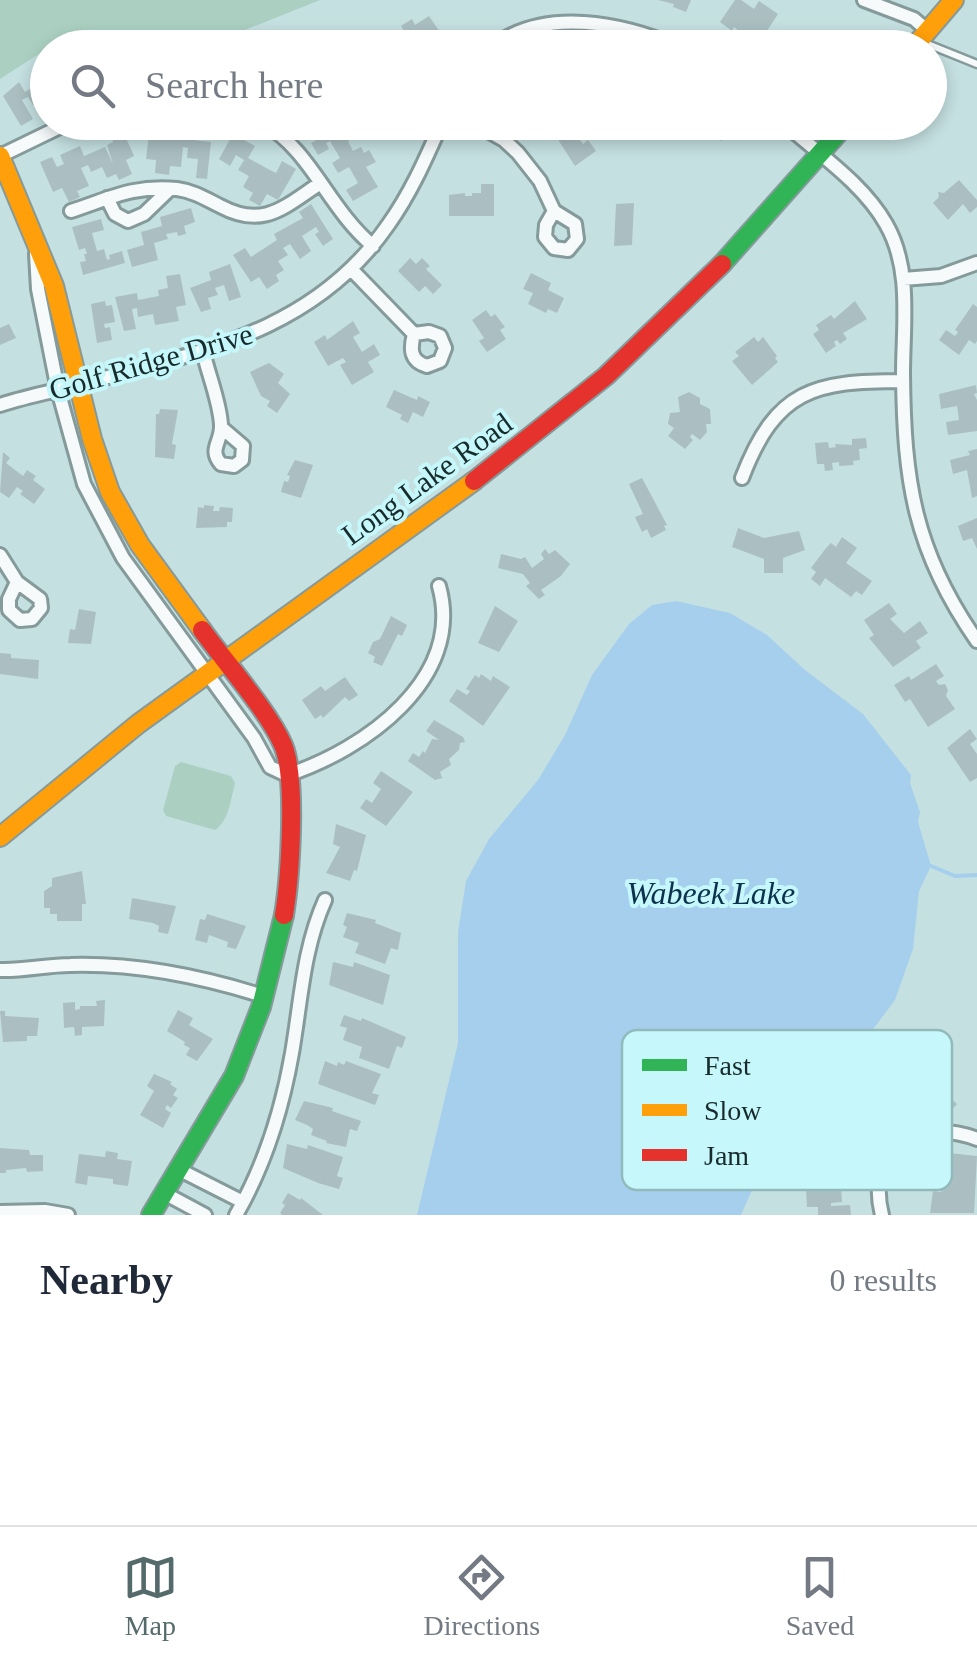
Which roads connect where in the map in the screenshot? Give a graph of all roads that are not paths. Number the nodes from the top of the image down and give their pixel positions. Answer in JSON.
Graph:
{"nodes":[{"id":1,"x":864,"y":0,"type":"edge"},
{"id":2,"x":954,"y":0,"type":"edge"},
{"id":3,"x":522,"y":30,"type":"edge"},
{"id":4,"x":617,"y":30,"type":"edge"},
{"id":5,"x":917,"y":30,"type":"edge"},
{"id":6,"x":928,"y":30,"type":"edge"},
{"id":7,"x":947,"y":51,"type":"edge"},
{"id":8,"x":977,"y":64,"type":"edge"},
{"id":9,"x":33,"y":140,"type":"edge"},
{"id":10,"x":285,"y":140,"type":"edge"},
{"id":11,"x":434,"y":140,"type":"edge"},
{"id":12,"x":499,"y":140,"type":"edge"},
{"id":13,"x":803,"y":140,"type":"edge"},
{"id":14,"x":833,"y":140,"type":"edge"},
{"id":15,"x":820,"y":155,"type":"junction"},
{"id":16,"x":0,"y":156,"type":"edge"},
{"id":17,"x":319,"y":184,"type":"junction"},
{"id":18,"x":171,"y":189,"type":"junction"},
{"id":19,"x":107,"y":198,"type":"junction"},
{"id":20,"x":71,"y":211,"type":"dead end"},
{"id":21,"x":554,"y":212,"type":"dead end"},
{"id":22,"x":36,"y":245,"type":"junction"},
{"id":23,"x":372,"y":246,"type":"junction"},
{"id":24,"x":977,"y":263,"type":"edge"},
{"id":25,"x":351,"y":270,"type":"junction"},
{"id":26,"x":904,"y":278,"type":"junction"},
{"id":27,"x":414,"y":334,"type":"dead end"},
{"id":28,"x":202,"y":351,"type":"junction"},
{"id":29,"x":904,"y":381,"type":"junction"},
{"id":30,"x":79,"y":385,"type":"junction"},
{"id":31,"x":58,"y":390,"type":"junction"},
{"id":32,"x":0,"y":405,"type":"edge"},
{"id":33,"x":222,"y":428,"type":"dead end"},
{"id":34,"x":742,"y":478,"type":"dead end"},
{"id":35,"x":0,"y":555,"type":"edge"},
{"id":36,"x":17,"y":582,"type":"dead end"},
{"id":37,"x":438,"y":586,"type":"dead end"},
{"id":38,"x":977,"y":641,"type":"edge"},
{"id":39,"x":224,"y":659,"type":"junction"},
{"id":40,"x":206,"y":672,"type":"junction"},
{"id":41,"x":287,"y":775,"type":"junction"},
{"id":42,"x":0,"y":836,"type":"edge"},
{"id":43,"x":325,"y":900,"type":"dead end"},
{"id":44,"x":0,"y":970,"type":"edge"},
{"id":45,"x":263,"y":996,"type":"junction"},
{"id":46,"x":952,"y":1130,"type":"edge"},
{"id":47,"x":977,"y":1139,"type":"edge"},
{"id":48,"x":178,"y":1169,"type":"junction"},
{"id":49,"x":878,"y":1190,"type":"edge"},
{"id":50,"x":164,"y":1193,"type":"junction"},
{"id":51,"x":243,"y":1202,"type":"junction"},
{"id":52,"x":0,"y":1212,"type":"edge"},
{"id":53,"x":68,"y":1215,"type":"edge"},
{"id":54,"x":151,"y":1215,"type":"edge"},
{"id":55,"x":205,"y":1215,"type":"edge"},
{"id":56,"x":236,"y":1215,"type":"edge"},
{"id":57,"x":882,"y":1215,"type":"edge"}],
"edges":[{"from":1,"to":5,"type":"street"},
{"from":2,"to":6,"type":"street"},
{"from":3,"to":4,"type":"street"},
{"from":7,"to":8,"type":"lane"},
{"from":9,"to":16,"type":"street"},
{"from":10,"to":17,"type":"street"},
{"from":11,"to":23,"type":"street","name":"Golf Ridge Drive"},
{"from":12,"to":21,"type":"street"},
{"from":13,"to":15,"type":"street"},
{"from":14,"to":15,"type":"street","name":"Long Lake Road"},
{"from":15,"to":26,"type":"street"},
{"from":15,"to":39,"type":"street","name":"Long Lake Road"},
{"from":16,"to":22,"type":"street"},
{"from":17,"to":18,"type":"street"},
{"from":17,"to":23,"type":"street"},
{"from":18,"to":19,"type":"street"},
{"from":18,"to":19,"type":"street"},
{"from":19,"to":20,"type":"street"},
{"from":22,"to":30,"type":"street"},
{"from":22,"to":31,"type":"street"},
{"from":23,"to":25,"type":"street","name":"Golf Ridge Drive"},
{"from":24,"to":26,"type":"street"},
{"from":25,"to":27,"type":"street"},
{"from":25,"to":28,"type":"street","name":"Golf Ridge Drive"},
{"from":26,"to":29,"type":"street"},
{"from":28,"to":30,"type":"street","name":"Golf Ridge Drive"},
{"from":28,"to":33,"type":"street"},
{"from":29,"to":34,"type":"street"},
{"from":29,"to":38,"type":"street"},
{"from":30,"to":31,"type":"street","name":"Golf Ridge Drive"},
{"from":30,"to":39,"type":"street"},
{"from":31,"to":32,"type":"street","name":"Golf Ridge Drive"},
{"from":31,"to":40,"type":"street"},
{"from":35,"to":36,"type":"street"},
{"from":37,"to":41,"type":"street"},
{"from":39,"to":40,"type":"street","name":"Long Lake Road"},
{"from":39,"to":41,"type":"street"},
{"from":40,"to":41,"type":"street"},
{"from":40,"to":42,"type":"street","name":"Long Lake Road"},
{"from":41,"to":45,"type":"street"},
{"from":43,"to":51,"type":"street"},
{"from":44,"to":45,"type":"street"},
{"from":45,"to":48,"type":"street"},
{"from":46,"to":47,"type":"street"},
{"from":48,"to":50,"type":"street"},
{"from":48,"to":51,"type":"street"},
{"from":49,"to":57,"type":"street"},
{"from":50,"to":54,"type":"street"},
{"from":50,"to":55,"type":"street"},
{"from":51,"to":56,"type":"street"},
{"from":52,"to":53,"type":"street"}]}
